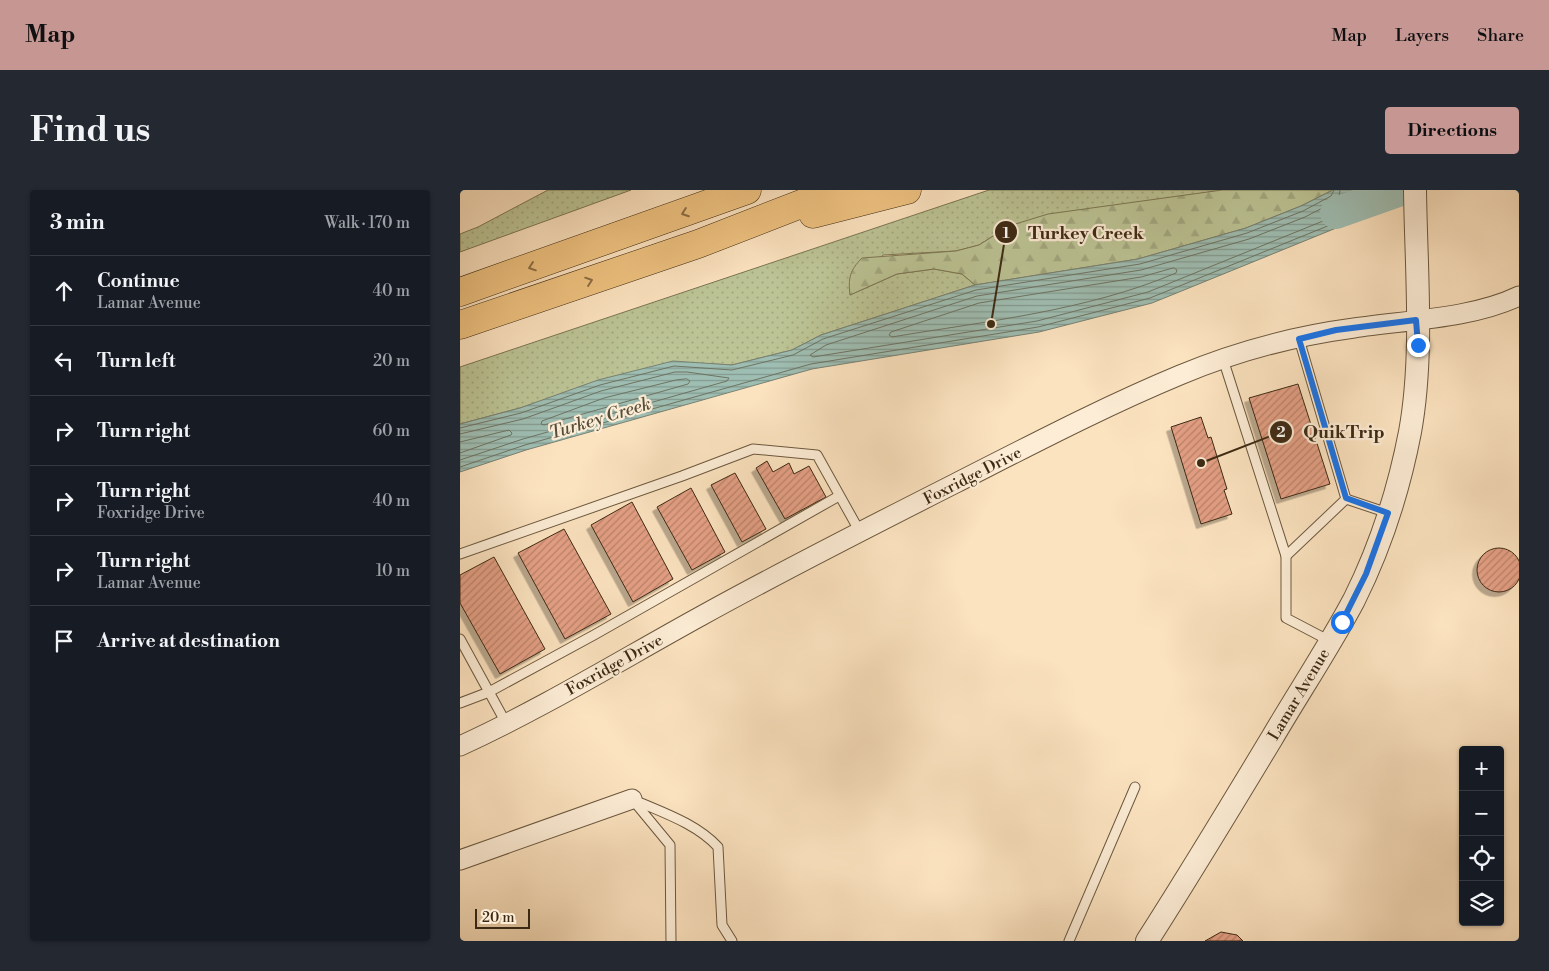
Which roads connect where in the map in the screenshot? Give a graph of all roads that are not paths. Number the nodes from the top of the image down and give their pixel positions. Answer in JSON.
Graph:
{"nodes":[{"id":1,"x":747,"y":190,"type":"edge"},
{"id":2,"x":837,"y":190,"type":"edge"},
{"id":3,"x":907,"y":190,"type":"edge"},
{"id":4,"x":1415,"y":190,"type":"edge"},
{"id":5,"x":698,"y":244,"type":"junction"},
{"id":6,"x":460,"y":292,"type":"edge"},
{"id":7,"x":1519,"y":296,"type":"edge"},
{"id":8,"x":1416,"y":320,"type":"junction"},
{"id":9,"x":460,"y":325,"type":"edge"},
{"id":10,"x":1299,"y":339,"type":"junction"},
{"id":11,"x":1223,"y":359,"type":"junction"},
{"id":12,"x":839,"y":496,"type":"junction"},
{"id":13,"x":1346,"y":498,"type":"junction"},
{"id":14,"x":1388,"y":513,"type":"junction"},
{"id":15,"x":860,"y":532,"type":"junction"},
{"id":16,"x":460,"y":554,"type":"edge"},
{"id":17,"x":1286,"y":556,"type":"junction"},
{"id":18,"x":460,"y":639,"type":"edge"},
{"id":19,"x":1330,"y":641,"type":"junction"},
{"id":20,"x":489,"y":692,"type":"junction"},
{"id":21,"x":460,"y":703,"type":"edge"},
{"id":22,"x":506,"y":723,"type":"junction"},
{"id":23,"x":460,"y":746,"type":"edge"},
{"id":24,"x":1135,"y":787,"type":"dead end"},
{"id":25,"x":632,"y":799,"type":"junction"},
{"id":26,"x":460,"y":860,"type":"edge"},
{"id":27,"x":671,"y":941,"type":"edge"},
{"id":28,"x":732,"y":941,"type":"edge"},
{"id":29,"x":1069,"y":941,"type":"edge"},
{"id":30,"x":1147,"y":941,"type":"edge"}],
"edges":[{"from":1,"to":6,"type":"highway","one_way":true},
{"from":2,"to":5,"type":"highway"},
{"from":3,"to":5,"type":"highway"},
{"from":4,"to":8,"type":"street","name":"Lamar Avenue"},
{"from":9,"to":5,"type":"highway","one_way":true},
{"from":7,"to":8,"type":"street","name":"Foxridge Drive"},
{"from":8,"to":10,"type":"street","name":"Foxridge Drive"},
{"from":8,"to":14,"type":"street","name":"Lamar Avenue"},
{"from":10,"to":11,"type":"street","name":"Foxridge Drive"},
{"from":10,"to":13,"type":"lane"},
{"from":11,"to":15,"type":"street","name":"Foxridge Drive"},
{"from":11,"to":17,"type":"lane"},
{"from":12,"to":15,"type":"lane"},
{"from":12,"to":16,"type":"lane"},
{"from":12,"to":20,"type":"lane"},
{"from":13,"to":14,"type":"lane"},
{"from":13,"to":17,"type":"lane"},
{"from":14,"to":19,"type":"street","name":"Lamar Avenue"},
{"from":15,"to":22,"type":"street","name":"Foxridge Drive"},
{"from":17,"to":19,"type":"lane"},
{"from":18,"to":20,"type":"lane"},
{"from":19,"to":30,"type":"street","name":"Lamar Avenue"},
{"from":20,"to":21,"type":"lane"},
{"from":20,"to":22,"type":"lane"},
{"from":22,"to":23,"type":"street","name":"Foxridge Drive"},
{"from":24,"to":29,"type":"lane"},
{"from":25,"to":26,"type":"street"},
{"from":25,"to":27,"type":"lane"},
{"from":25,"to":28,"type":"lane"}]}
